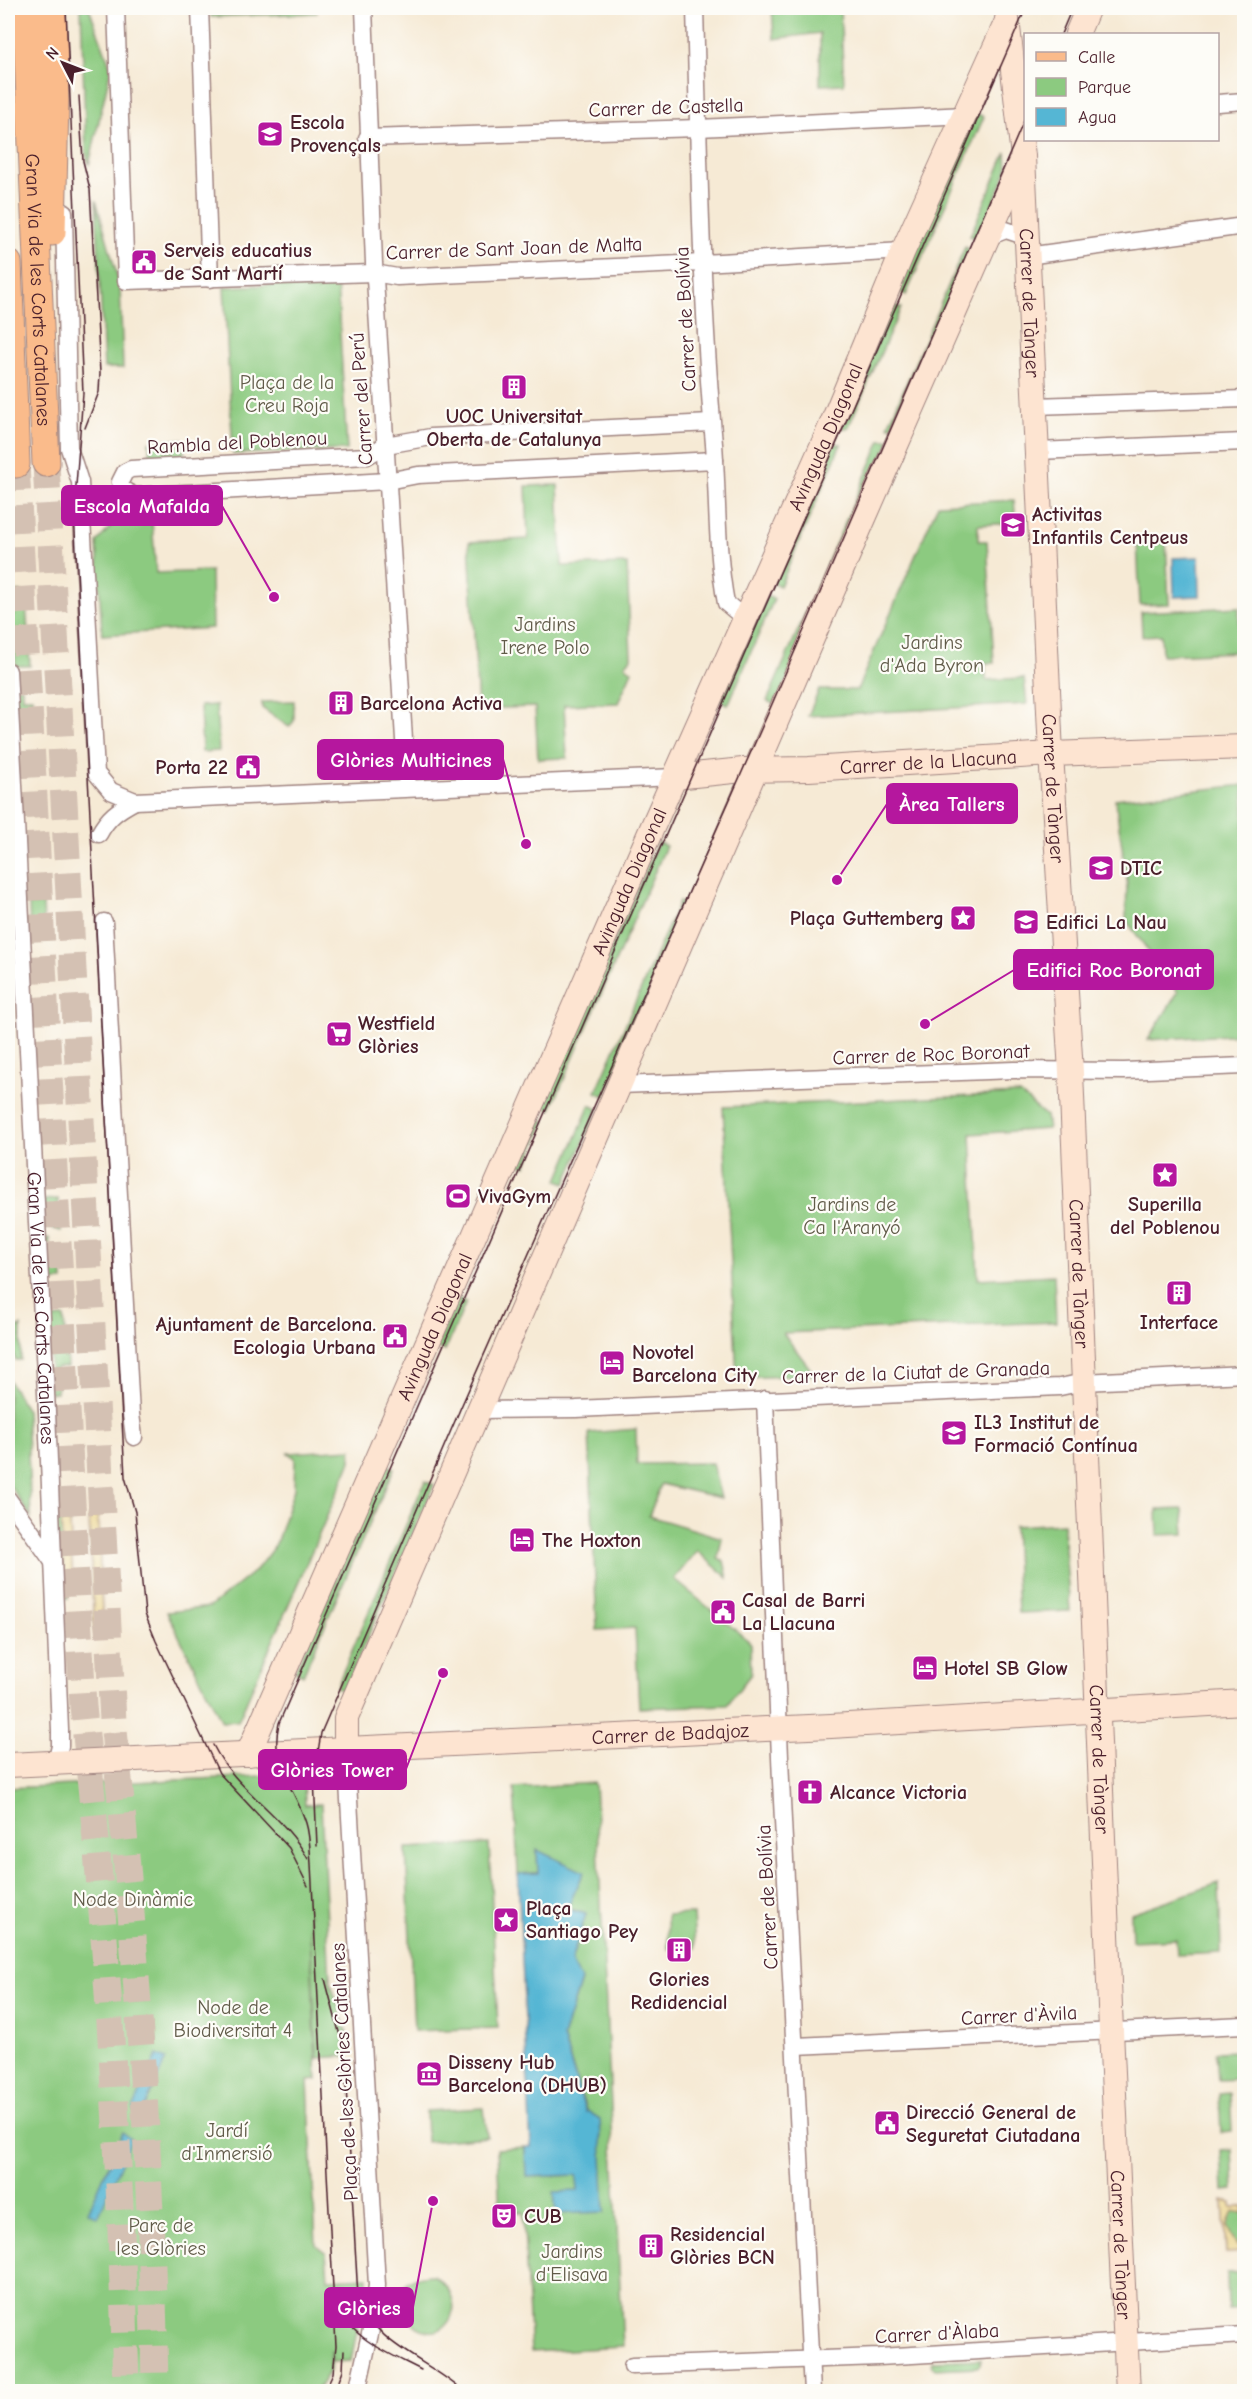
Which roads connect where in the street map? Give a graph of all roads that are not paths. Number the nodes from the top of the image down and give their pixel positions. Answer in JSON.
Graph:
{"nodes":[{"id":1,"x":26,"y":8,"type":"edge"},
{"id":2,"x":52,"y":8,"type":"edge"},
{"id":3,"x":116,"y":8,"type":"edge"},
{"id":4,"x":200,"y":8,"type":"edge"},
{"id":5,"x":364,"y":8,"type":"edge"},
{"id":6,"x":695,"y":8,"type":"edge"},
{"id":7,"x":1089,"y":8,"type":"edge"},
{"id":8,"x":1009,"y":11,"type":"edge"},
{"id":9,"x":1077,"y":33,"type":"edge"},
{"id":10,"x":55,"y":101,"type":"junction"},
{"id":11,"x":1245,"y":101,"type":"edge"},
{"id":12,"x":1219,"y":103,"type":"edge"},
{"id":13,"x":966,"y":116,"type":"junction"},
{"id":14,"x":1024,"y":125,"type":"edge"},
{"id":15,"x":699,"y":128,"type":"junction"},
{"id":16,"x":367,"y":138,"type":"junction"},
{"id":17,"x":1027,"y":148,"type":"edge"},
{"id":18,"x":1245,"y":226,"type":"edge"},
{"id":19,"x":988,"y":237,"type":"junction"},
{"id":20,"x":1027,"y":247,"type":"junction"},
{"id":21,"x":903,"y":251,"type":"junction"},
{"id":22,"x":8,"y":263,"type":"edge"},
{"id":23,"x":703,"y":263,"type":"junction"},
{"id":24,"x":374,"y":273,"type":"junction"},
{"id":25,"x":210,"y":279,"type":"junction"},
{"id":26,"x":1245,"y":399,"type":"edge"},
{"id":27,"x":44,"y":406,"type":"junction"},
{"id":28,"x":1035,"y":406,"type":"junction"},
{"id":29,"x":711,"y":423,"type":"junction"},
{"id":30,"x":1245,"y":442,"type":"edge"},
{"id":31,"x":386,"y":445,"type":"junction"},
{"id":32,"x":1038,"y":451,"type":"junction"},
{"id":33,"x":715,"y":460,"type":"junction"},
{"id":34,"x":46,"y":463,"type":"tunnel mouth"},
{"id":35,"x":16,"y":464,"type":"tunnel mouth"},
{"id":36,"x":387,"y":481,"type":"junction"},
{"id":37,"x":744,"y":618,"type":"junction"},
{"id":38,"x":8,"y":671,"type":"edge"},
{"id":39,"x":1245,"y":747,"type":"edge"},
{"id":40,"x":1051,"y":753,"type":"junction"},
{"id":41,"x":756,"y":770,"type":"junction"},
{"id":42,"x":675,"y":777,"type":"junction"},
{"id":43,"x":406,"y":787,"type":"junction"},
{"id":44,"x":135,"y":801,"type":"junction"},
{"id":45,"x":99,"y":834,"type":"dead end"},
{"id":46,"x":104,"y":922,"type":"dead end"},
{"id":47,"x":1245,"y":1066,"type":"edge"},
{"id":48,"x":1071,"y":1072,"type":"junction"},
{"id":49,"x":620,"y":1085,"type":"junction"},
{"id":50,"x":1245,"y":1374,"type":"edge"},
{"id":51,"x":1084,"y":1382,"type":"junction"},
{"id":52,"x":765,"y":1399,"type":"junction"},
{"id":53,"x":481,"y":1410,"type":"junction"},
{"id":54,"x":134,"y":1437,"type":"dead end"},
{"id":55,"x":8,"y":1498,"type":"edge"},
{"id":56,"x":53,"y":1562,"type":"junction"},
{"id":57,"x":1245,"y":1702,"type":"edge"},
{"id":58,"x":1098,"y":1709,"type":"junction"},
{"id":59,"x":779,"y":1728,"type":"junction"},
{"id":60,"x":346,"y":1748,"type":"junction"},
{"id":61,"x":248,"y":1754,"type":"junction"},
{"id":62,"x":56,"y":1763,"type":"junction"},
{"id":63,"x":8,"y":1765,"type":"edge"},
{"id":64,"x":1245,"y":2025,"type":"edge"},
{"id":65,"x":1111,"y":2030,"type":"junction"},
{"id":66,"x":796,"y":2046,"type":"junction"},
{"id":67,"x":1245,"y":2335,"type":"edge"},
{"id":68,"x":1126,"y":2341,"type":"junction"},
{"id":69,"x":812,"y":2360,"type":"junction"},
{"id":70,"x":632,"y":2366,"type":"dead end"},
{"id":71,"x":357,"y":2391,"type":"edge"},
{"id":72,"x":812,"y":2391,"type":"edge"},
{"id":73,"x":1128,"y":2391,"type":"edge"}],
"edges":[{"from":1,"to":27,"type":"main road","name":"Gran Via de les Corts Catalanes"},
{"from":2,"to":10,"type":"main road"},
{"from":3,"to":25,"type":"street","name":"Carrer de Sant Joan de Malta"},
{"from":4,"to":25,"type":"street"},
{"from":5,"to":16,"type":"street","name":"Carrer del Perú"},
{"from":6,"to":15,"type":"street","name":"Carrer de Bolívia"},
{"from":7,"to":9,"type":"street"},
{"from":8,"to":13,"type":"street","name":"Avinguda Diagonal"},
{"from":8,"to":14,"type":"street","name":"Carrer de Tànger"},
{"from":10,"to":27,"type":"main road"},
{"from":10,"to":44,"type":"street"},
{"from":11,"to":12,"type":"street"},
{"from":13,"to":15,"type":"street","name":"Carrer de Castella"},
{"from":13,"to":21,"type":"street","name":"Avinguda Diagonal"},
{"from":15,"to":16,"type":"street","name":"Carrer de Castella"},
{"from":15,"to":23,"type":"street","name":"Carrer de Bolívia"},
{"from":16,"to":24,"type":"street","name":"Carrer del Perú"},
{"from":17,"to":19,"type":"street"},
{"from":17,"to":20,"type":"street","name":"Carrer de Tànger"},
{"from":18,"to":20,"type":"street"},
{"from":19,"to":20,"type":"street"},
{"from":19,"to":41,"type":"street"},
{"from":20,"to":28,"type":"street","name":"Carrer de Tànger"},
{"from":21,"to":23,"type":"street","name":"Carrer de Sant Joan de Malta"},
{"from":21,"to":37,"type":"street","name":"Avinguda Diagonal"},
{"from":22,"to":35,"type":"main road","name":"Gran Via de les Corts Catalanes"},
{"from":23,"to":24,"type":"street","name":"Carrer de Sant Joan de Malta"},
{"from":23,"to":29,"type":"street","name":"Carrer de Bolívia"},
{"from":24,"to":25,"type":"street","name":"Carrer de Sant Joan de Malta"},
{"from":24,"to":31,"type":"street","name":"Carrer del Perú"},
{"from":26,"to":28,"type":"street"},
{"from":27,"to":34,"type":"main road","name":"Gran Via de les Corts Catalanes"},
{"from":28,"to":32,"type":"street","name":"Carrer de Tànger"},
{"from":29,"to":31,"type":"street","name":"Rambla del Poblenou"},
{"from":29,"to":33,"type":"street","name":"Carrer de Bolívia"},
{"from":30,"to":32,"type":"street"},
{"from":31,"to":36,"type":"street","name":"Carrer del Perú"},
{"from":31,"to":36,"type":"street","name":"Rambla del Poblenou"},
{"from":32,"to":40,"type":"street","name":"Carrer de Tànger"},
{"from":33,"to":36,"type":"street","name":"Rambla del Poblenou"},
{"from":33,"to":37,"type":"street","name":"Carrer de Bolívia"},
{"from":36,"to":43,"type":"street","name":"Carrer del Perú"},
{"from":37,"to":42,"type":"street","name":"Avinguda Diagonal"},
{"from":38,"to":56,"type":"street","name":"Gran Via de les Corts Catalanes"},
{"from":39,"to":40,"type":"street","name":"Carrer de la Llacuna"},
{"from":40,"to":41,"type":"street","name":"Carrer de la Llacuna"},
{"from":40,"to":48,"type":"street","name":"Carrer de Tànger"},
{"from":41,"to":42,"type":"street","name":"Carrer de la Llacuna"},
{"from":41,"to":49,"type":"street"},
{"from":42,"to":43,"type":"street"},
{"from":42,"to":61,"type":"street","name":"Avinguda Diagonal"},
{"from":43,"to":44,"type":"street"},
{"from":44,"to":45,"type":"street"},
{"from":46,"to":54,"type":"street"},
{"from":47,"to":48,"type":"street","name":"Carrer de Roc Boronat"},
{"from":48,"to":49,"type":"street","name":"Carrer de Roc Boronat"},
{"from":48,"to":51,"type":"street","name":"Carrer de Tànger"},
{"from":49,"to":53,"type":"street"},
{"from":50,"to":51,"type":"street","name":"Carrer de la Ciutat de Granada"},
{"from":51,"to":52,"type":"street","name":"Carrer de la Ciutat de Granada"},
{"from":51,"to":58,"type":"street","name":"Carrer de Tànger"},
{"from":52,"to":53,"type":"street","name":"Carrer de la Ciutat de Granada"},
{"from":52,"to":59,"type":"street","name":"Carrer de Bolívia"},
{"from":53,"to":60,"type":"street"},
{"from":55,"to":56,"type":"street"},
{"from":56,"to":62,"type":"street","name":"Gran Via de les Corts Catalanes"},
{"from":57,"to":58,"type":"street","name":"Carrer de Badajoz"},
{"from":58,"to":59,"type":"street","name":"Carrer de Badajoz"},
{"from":58,"to":65,"type":"street","name":"Carrer de Tànger"},
{"from":59,"to":60,"type":"street","name":"Carrer de Badajoz"},
{"from":59,"to":66,"type":"street","name":"Carrer de Bolívia"},
{"from":60,"to":61,"type":"street","name":"Carrer de Badajoz"},
{"from":60,"to":71,"type":"street","name":"Plaça de les Glòries Catalanes"},
{"from":61,"to":62,"type":"street","name":"Carrer de Badajoz"},
{"from":62,"to":63,"type":"street","name":"Carrer de Badajoz"},
{"from":64,"to":65,"type":"street","name":"Carrer d'Àvila"},
{"from":65,"to":66,"type":"street","name":"Carrer d'Àvila"},
{"from":65,"to":68,"type":"street","name":"Carrer de Tànger"},
{"from":66,"to":69,"type":"street","name":"Carrer de Bolívia"},
{"from":67,"to":68,"type":"street","name":"Carrer d'Àlaba"},
{"from":68,"to":69,"type":"street","name":"Carrer d'Àlaba"},
{"from":68,"to":73,"type":"street","name":"Carrer de Tànger"},
{"from":69,"to":70,"type":"street","name":"Carrer d'Àlaba"},
{"from":69,"to":72,"type":"street","name":"Carrer de Bolívia"}]}
